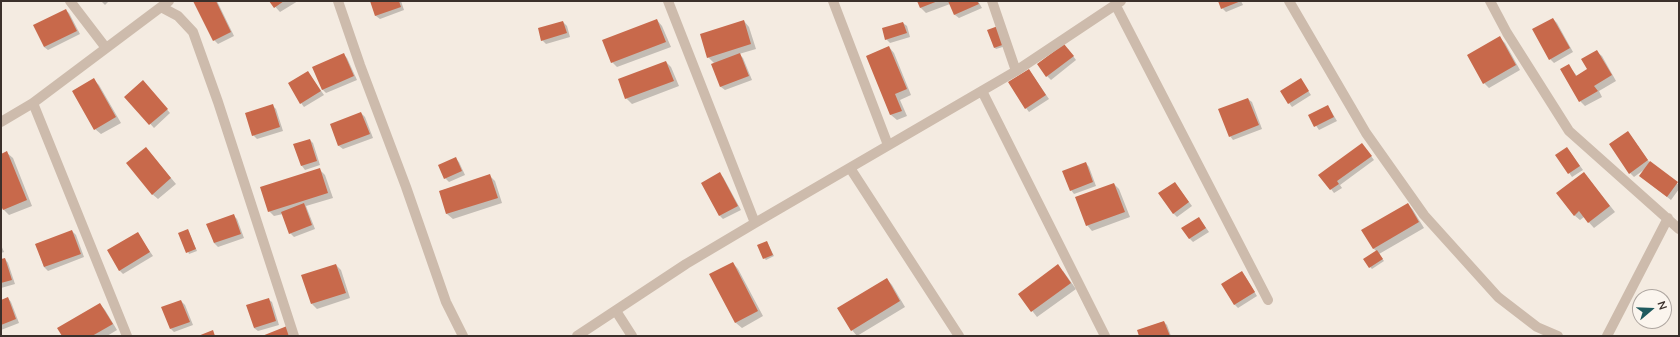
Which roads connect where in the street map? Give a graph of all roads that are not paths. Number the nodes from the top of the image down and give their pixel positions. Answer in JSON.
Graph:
{"nodes":[{"id":1,"x":70,"y":1,"type":"edge"},
{"id":2,"x":338,"y":1,"type":"edge"},
{"id":3,"x":668,"y":1,"type":"edge"},
{"id":4,"x":832,"y":1,"type":"edge"},
{"id":5,"x":992,"y":1,"type":"edge"},
{"id":6,"x":1289,"y":1,"type":"edge"},
{"id":7,"x":1490,"y":1,"type":"edge"},
{"id":8,"x":1118,"y":3,"type":"edge"},
{"id":9,"x":165,"y":4,"type":"edge"},
{"id":10,"x":106,"y":48,"type":"junction"},
{"id":11,"x":1016,"y":71,"type":"junction"},
{"id":12,"x":982,"y":91,"type":"junction"},
{"id":13,"x":33,"y":103,"type":"junction"},
{"id":14,"x":1,"y":122,"type":"edge"},
{"id":15,"x":888,"y":145,"type":"junction"},
{"id":16,"x":850,"y":168,"type":"junction"},
{"id":17,"x":1668,"y":218,"type":"junction"},
{"id":18,"x":755,"y":223,"type":"junction"},
{"id":19,"x":1679,"y":228,"type":"edge"},
{"id":20,"x":1268,"y":300,"type":"dead end"},
{"id":21,"x":616,"y":311,"type":"junction"},
{"id":22,"x":127,"y":336,"type":"edge"},
{"id":23,"x":294,"y":336,"type":"edge"},
{"id":24,"x":462,"y":336,"type":"edge"},
{"id":25,"x":577,"y":336,"type":"edge"},
{"id":26,"x":632,"y":336,"type":"edge"},
{"id":27,"x":958,"y":336,"type":"edge"},
{"id":28,"x":1105,"y":336,"type":"edge"},
{"id":29,"x":1558,"y":336,"type":"edge"},
{"id":30,"x":1607,"y":336,"type":"edge"}],
"edges":[{"from":1,"to":10,"type":"street"},
{"from":2,"to":24,"type":"street"},
{"from":3,"to":18,"type":"street"},
{"from":4,"to":15,"type":"street"},
{"from":5,"to":11,"type":"street"},
{"from":6,"to":29,"type":"street"},
{"from":7,"to":17,"type":"street"},
{"from":8,"to":11,"type":"street"},
{"from":8,"to":20,"type":"street"},
{"from":9,"to":10,"type":"street"},
{"from":9,"to":23,"type":"street"},
{"from":10,"to":13,"type":"street"},
{"from":11,"to":12,"type":"street"},
{"from":12,"to":15,"type":"street"},
{"from":12,"to":28,"type":"street"},
{"from":13,"to":14,"type":"street"},
{"from":13,"to":22,"type":"street"},
{"from":15,"to":16,"type":"street"},
{"from":16,"to":18,"type":"street"},
{"from":16,"to":27,"type":"street"},
{"from":17,"to":19,"type":"street"},
{"from":17,"to":30,"type":"street"},
{"from":18,"to":21,"type":"street"},
{"from":21,"to":25,"type":"street"},
{"from":21,"to":26,"type":"street"}]}
